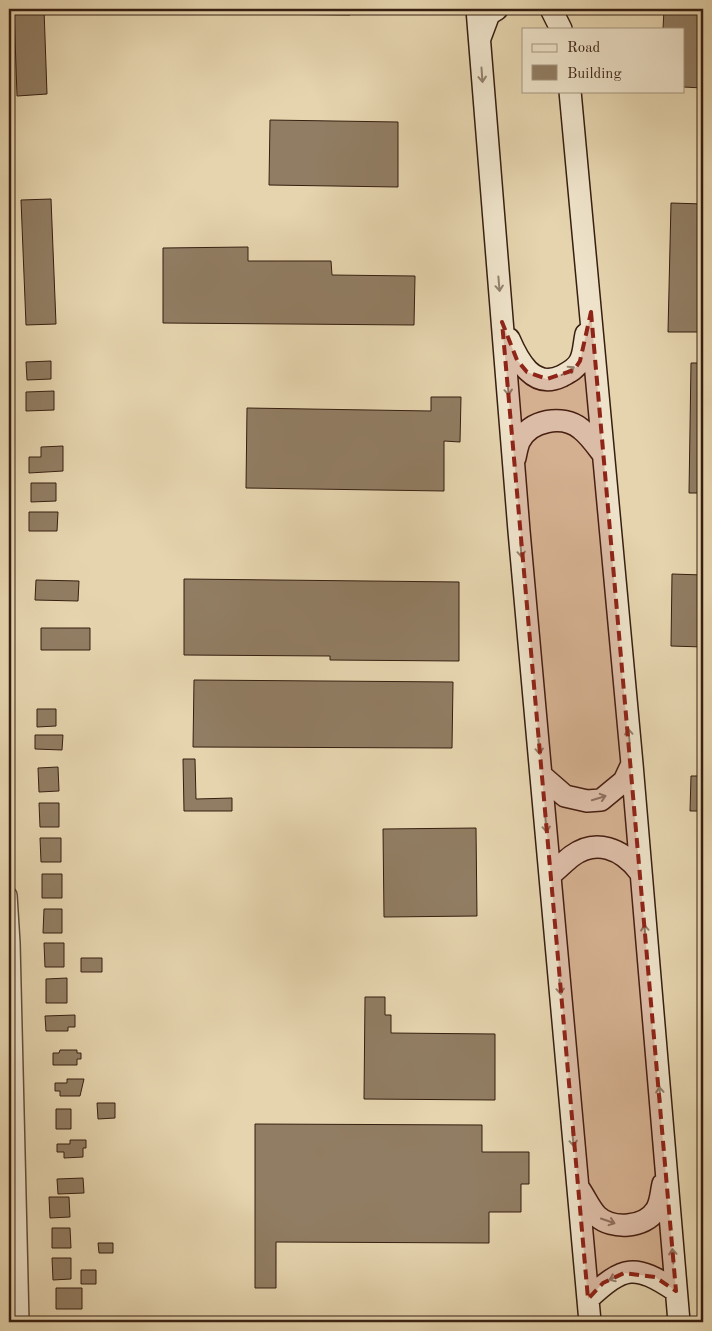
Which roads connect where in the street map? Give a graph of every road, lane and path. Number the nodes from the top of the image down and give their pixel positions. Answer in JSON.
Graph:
{"nodes":[{"id":1,"x":477,"y":9,"type":"edge"},
{"id":2,"x":497,"y":9,"type":"edge"},
{"id":3,"x":551,"y":9,"type":"edge"},
{"id":4,"x":562,"y":9,"type":"edge"},
{"id":5,"x":562,"y":28,"type":"edge"},
{"id":6,"x":563,"y":28,"type":"edge"},
{"id":7,"x":480,"y":38,"type":"junction"},
{"id":8,"x":570,"y":92,"type":"edge"},
{"id":9,"x":590,"y":312,"type":"junction"},
{"id":10,"x":502,"y":322,"type":"junction"},
{"id":11,"x":602,"y":453,"type":"junction"},
{"id":12,"x":514,"y":464,"type":"junction"},
{"id":13,"x":632,"y":764,"type":"junction"},
{"id":14,"x":542,"y":776,"type":"junction"},
{"id":15,"x":639,"y":870,"type":"junction"},
{"id":16,"x":551,"y":874,"type":"junction"},
{"id":17,"x":9,"y":895,"type":"edge"},
{"id":18,"x":666,"y":1164,"type":"junction"},
{"id":19,"x":577,"y":1186,"type":"junction"},
{"id":20,"x":676,"y":1291,"type":"junction"},
{"id":21,"x":588,"y":1299,"type":"junction"},
{"id":22,"x":21,"y":1322,"type":"edge"},
{"id":23,"x":590,"y":1322,"type":"edge"},
{"id":24,"x":679,"y":1322,"type":"edge"}],
"edges":[{"from":1,"to":7,"type":"street"},
{"from":2,"to":7,"type":"street"},
{"from":3,"to":5,"type":"street"},
{"from":4,"to":6,"type":"street"},
{"from":7,"to":10,"type":"street","one_way":true},
{"from":8,"to":9,"type":"street"},
{"from":10,"to":9,"type":"street","one_way":true},
{"from":9,"to":11,"type":"street"},
{"from":10,"to":12,"type":"street","one_way":true},
{"from":11,"to":12,"type":"street"},
{"from":13,"to":11,"type":"street","one_way":true},
{"from":12,"to":14,"type":"street","one_way":true},
{"from":14,"to":13,"type":"street","one_way":true},
{"from":13,"to":15,"type":"street"},
{"from":14,"to":16,"type":"street","one_way":true},
{"from":15,"to":16,"type":"street"},
{"from":18,"to":15,"type":"street","one_way":true},
{"from":16,"to":19,"type":"street","one_way":true},
{"from":17,"to":22,"type":"street"},
{"from":19,"to":18,"type":"street","one_way":true},
{"from":20,"to":18,"type":"street","one_way":true},
{"from":19,"to":21,"type":"street"},
{"from":20,"to":21,"type":"street","one_way":true},
{"from":20,"to":24,"type":"street"},
{"from":21,"to":23,"type":"street"}]}
